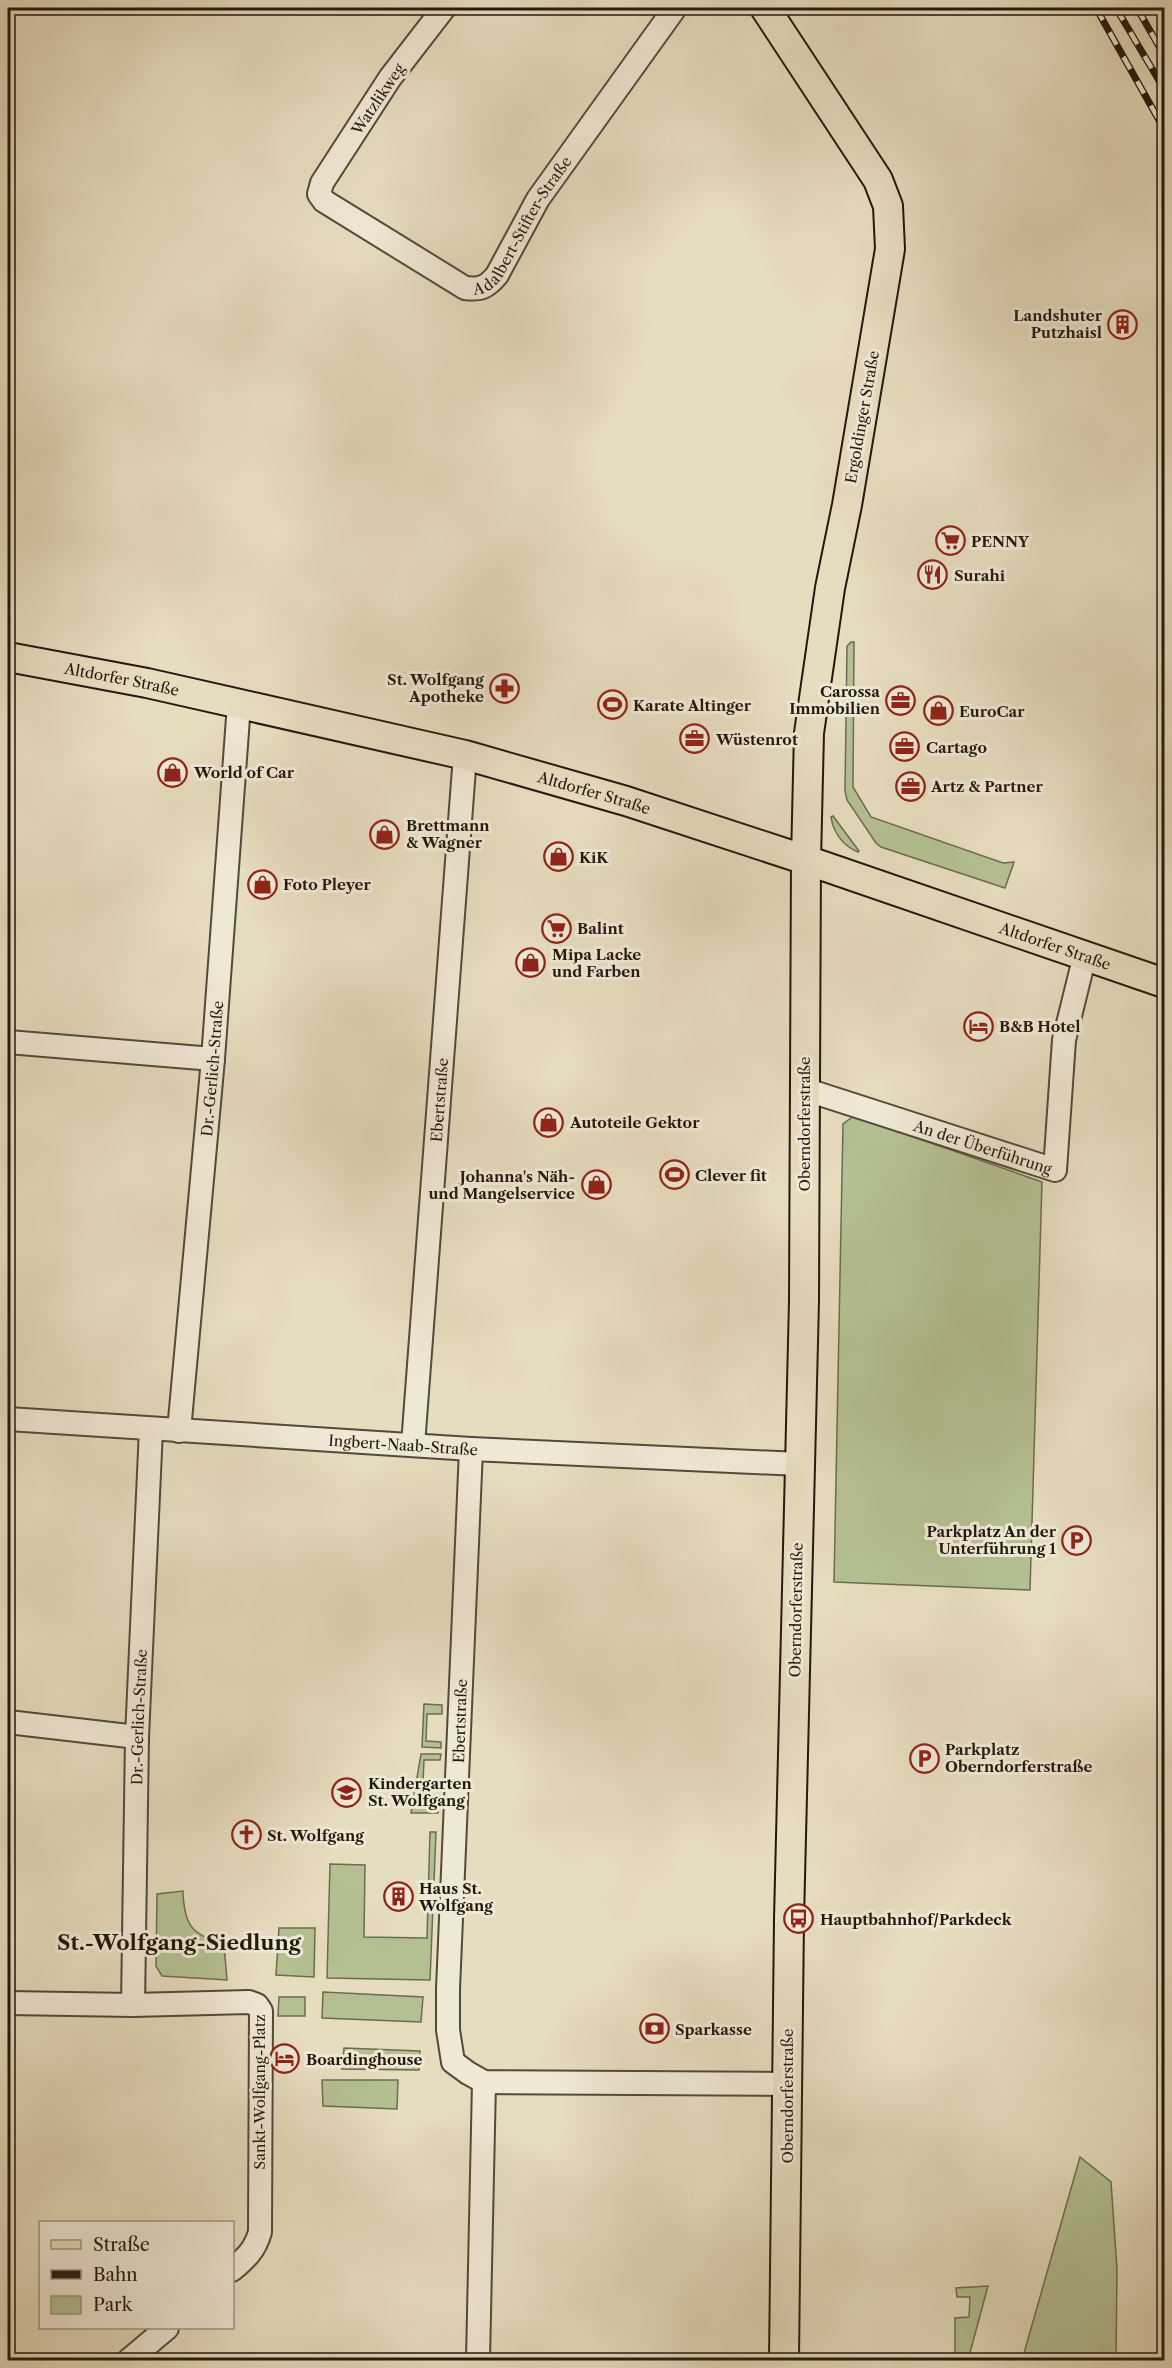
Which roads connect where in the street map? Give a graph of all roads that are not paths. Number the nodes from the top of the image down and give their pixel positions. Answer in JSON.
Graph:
{"nodes":[{"id":1,"x":444,"y":8,"type":"edge"},
{"id":2,"x":675,"y":8,"type":"edge"},
{"id":3,"x":765,"y":8,"type":"edge"},
{"id":4,"x":319,"y":194,"type":"joint"},
{"id":5,"x":8,"y":657,"type":"edge"},
{"id":6,"x":239,"y":704,"type":"junction"},
{"id":7,"x":465,"y":755,"type":"junction"},
{"id":8,"x":806,"y":860,"type":"junction"},
{"id":9,"x":1085,"y":955,"type":"junction"},
{"id":10,"x":1164,"y":984,"type":"edge"},
{"id":11,"x":8,"y":1042,"type":"edge"},
{"id":12,"x":213,"y":1059,"type":"junction"},
{"id":13,"x":804,"y":1089,"type":"junction"},
{"id":14,"x":8,"y":1419,"type":"edge"},
{"id":15,"x":152,"y":1429,"type":"junction"},
{"id":16,"x":179,"y":1431,"type":"junction"},
{"id":17,"x":412,"y":1445,"type":"junction"},
{"id":18,"x":471,"y":1449,"type":"junction"},
{"id":19,"x":799,"y":1464,"type":"junction"},
{"id":20,"x":8,"y":1722,"type":"edge"},
{"id":21,"x":137,"y":1737,"type":"junction"},
{"id":22,"x":8,"y":2003,"type":"edge"},
{"id":23,"x":133,"y":2005,"type":"junction"},
{"id":24,"x":484,"y":2082,"type":"junction"},
{"id":25,"x":788,"y":2084,"type":"junction"},
{"id":26,"x":234,"y":2268,"type":"edge"},
{"id":27,"x":166,"y":2329,"type":"edge"},
{"id":28,"x":129,"y":2361,"type":"edge"},
{"id":29,"x":477,"y":2361,"type":"edge"},
{"id":30,"x":784,"y":2361,"type":"edge"}],
"edges":[{"from":1,"to":4,"type":"street","name":"Watzlikweg"},
{"from":2,"to":4,"type":"street","name":"Adalbert-Stifter-Straße"},
{"from":3,"to":8,"type":"main road","name":"Ergoldinger Straße"},
{"from":5,"to":6,"type":"main road","name":"Altdorfer Straße"},
{"from":6,"to":7,"type":"main road","name":"Altdorfer Straße"},
{"from":6,"to":12,"type":"street","name":"Dr.-Gerlich-Straße"},
{"from":7,"to":8,"type":"main road","name":"Altdorfer Straße"},
{"from":7,"to":17,"type":"street","name":"Ebertstraße"},
{"from":8,"to":9,"type":"main road","name":"Altdorfer Straße"},
{"from":8,"to":13,"type":"main road","name":"Oberndorferstraße"},
{"from":9,"to":10,"type":"main road","name":"Altdorfer Straße"},
{"from":9,"to":13,"type":"street","name":"An der Überführung"},
{"from":11,"to":12,"type":"street"},
{"from":12,"to":16,"type":"street","name":"Dr.-Gerlich-Straße"},
{"from":13,"to":19,"type":"main road","name":"Oberndorferstraße"},
{"from":14,"to":15,"type":"street","name":"Ingbert-Naab-Straße"},
{"from":15,"to":16,"type":"street","name":"Ingbert-Naab-Straße"},
{"from":15,"to":21,"type":"street","name":"Dr.-Gerlich-Straße"},
{"from":16,"to":17,"type":"street","name":"Ingbert-Naab-Straße"},
{"from":17,"to":18,"type":"street","name":"Ingbert-Naab-Straße"},
{"from":18,"to":19,"type":"street","name":"Ingbert-Naab-Straße"},
{"from":18,"to":24,"type":"street","name":"Ebertstraße"},
{"from":19,"to":25,"type":"main road","name":"Oberndorferstraße"},
{"from":20,"to":21,"type":"street"},
{"from":21,"to":23,"type":"street","name":"Dr.-Gerlich-Straße"},
{"from":22,"to":23,"type":"street"},
{"from":23,"to":26,"type":"street","name":"Sankt-Wolfgang-Platz"},
{"from":24,"to":25,"type":"street"},
{"from":24,"to":29,"type":"street"},
{"from":25,"to":30,"type":"main road","name":"Oberndorferstraße"},
{"from":27,"to":28,"type":"street"}]}
